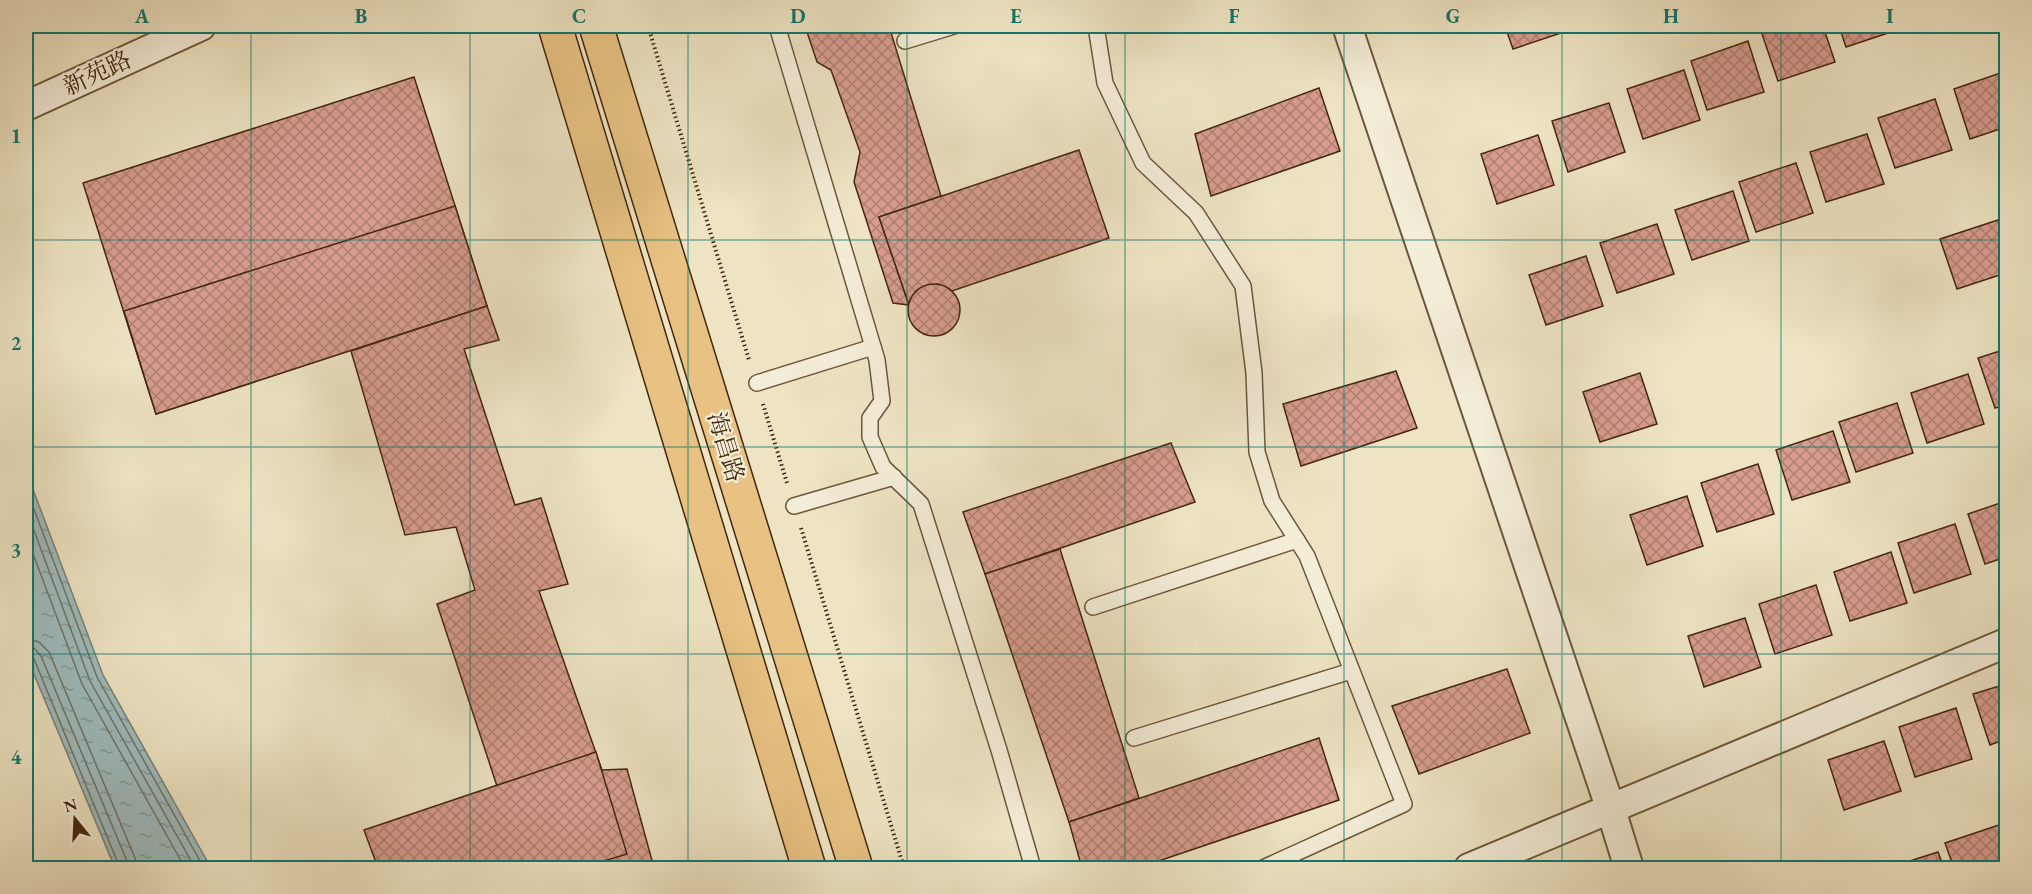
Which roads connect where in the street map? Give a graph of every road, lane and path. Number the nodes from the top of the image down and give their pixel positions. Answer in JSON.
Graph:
{"nodes":[{"id":1,"x":201,"y":26,"type":"edge"},
{"id":2,"x":555,"y":26,"type":"edge"},
{"id":3,"x":597,"y":26,"type":"edge"},
{"id":4,"x":648,"y":26,"type":"edge"},
{"id":5,"x":777,"y":26,"type":"edge"},
{"id":6,"x":954,"y":26,"type":"edge"},
{"id":7,"x":1096,"y":26,"type":"edge"},
{"id":8,"x":1347,"y":26,"type":"edge"},
{"id":9,"x":905,"y":41,"type":"dead end"},
{"id":10,"x":26,"y":106,"type":"edge"},
{"id":11,"x":873,"y":347,"type":"junction"},
{"id":12,"x":757,"y":383,"type":"junction"},
{"id":13,"x":894,"y":477,"type":"junction"},
{"id":14,"x":794,"y":506,"type":"junction"},
{"id":15,"x":1297,"y":540,"type":"junction"},
{"id":16,"x":1093,"y":607,"type":"dead end"},
{"id":17,"x":2007,"y":644,"type":"edge"},
{"id":18,"x":1351,"y":671,"type":"junction"},
{"id":19,"x":1134,"y":738,"type":"dead end"},
{"id":20,"x":1611,"y":810,"type":"junction"},
{"id":21,"x":809,"y":868,"type":"edge"},
{"id":22,"x":856,"y":868,"type":"edge"},
{"id":23,"x":904,"y":868,"type":"edge"},
{"id":24,"x":1033,"y":868,"type":"edge"},
{"id":25,"x":1263,"y":868,"type":"edge"},
{"id":26,"x":1469,"y":868,"type":"edge"},
{"id":27,"x":1629,"y":868,"type":"edge"}],
"edges":[{"from":1,"to":10,"type":"street","name":"新苑路"},
{"from":2,"to":21,"type":"main road","name":"海昌路"},
{"from":3,"to":22,"type":"main road","name":"海昌路"},
{"from":4,"to":12,"type":"path"},
{"from":5,"to":11,"type":"lane"},
{"from":6,"to":9,"type":"lane"},
{"from":7,"to":15,"type":"lane"},
{"from":8,"to":20,"type":"street"},
{"from":11,"to":12,"type":"lane"},
{"from":11,"to":13,"type":"lane"},
{"from":12,"to":14,"type":"path"},
{"from":13,"to":14,"type":"lane"},
{"from":13,"to":24,"type":"lane"},
{"from":14,"to":23,"type":"path"},
{"from":15,"to":16,"type":"lane"},
{"from":15,"to":18,"type":"lane"},
{"from":17,"to":20,"type":"street"},
{"from":18,"to":19,"type":"lane"},
{"from":18,"to":25,"type":"lane"},
{"from":20,"to":26,"type":"street"},
{"from":20,"to":27,"type":"street"}]}
